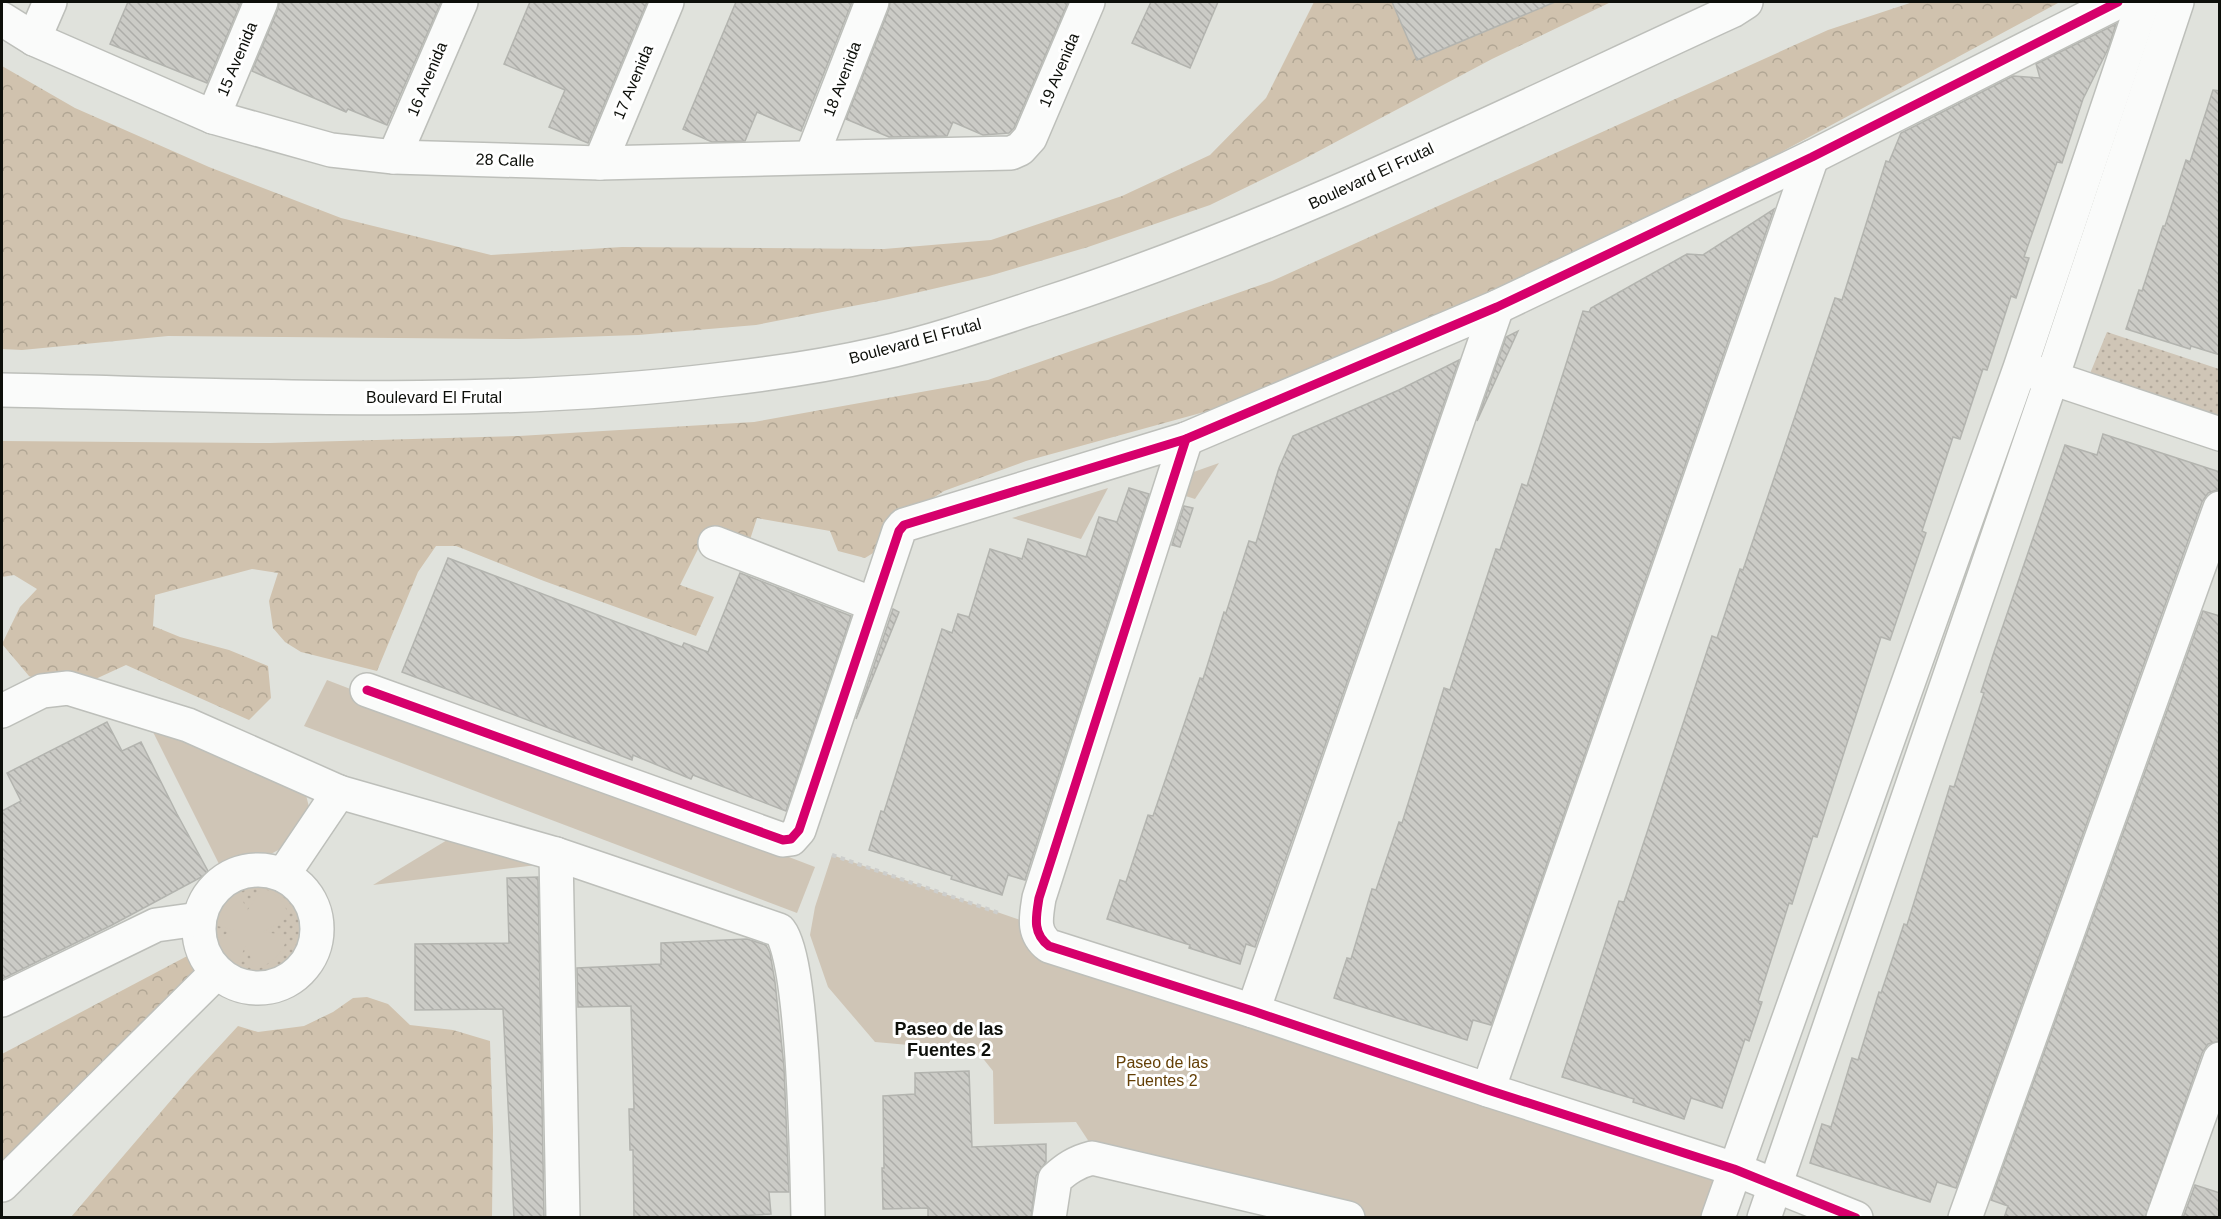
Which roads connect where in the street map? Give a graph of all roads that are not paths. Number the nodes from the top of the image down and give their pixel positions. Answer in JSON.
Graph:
{"nodes":[{"id":1,"x":50,"y":2,"type":"edge"},
{"id":2,"x":261,"y":2,"type":"edge"},
{"id":3,"x":461,"y":2,"type":"edge"},
{"id":4,"x":667,"y":2,"type":"edge"},
{"id":5,"x":872,"y":2,"type":"edge"},
{"id":6,"x":1088,"y":2,"type":"edge"},
{"id":7,"x":1773,"y":2,"type":"edge"},
{"id":8,"x":2118,"y":2,"type":"edge"},
{"id":9,"x":2144,"y":2,"type":"edge"},
{"id":10,"x":2177,"y":2,"type":"edge"},
{"id":11,"x":1739,"y":6,"type":"edge"},
{"id":12,"x":2,"y":19,"type":"edge"},
{"id":13,"x":34,"y":39,"type":"junction"},
{"id":14,"x":213,"y":117,"type":"junction"},
{"id":15,"x":1030,"y":138,"type":"joint"},
{"id":16,"x":812,"y":156,"type":"junction"},
{"id":17,"x":394,"y":157,"type":"junction"},
{"id":18,"x":1812,"y":157,"type":"junction"},
{"id":19,"x":600,"y":163,"type":"junction"},
{"id":20,"x":1497,"y":307,"type":"junction"},
{"id":21,"x":2020,"y":368,"type":"junction"},
{"id":22,"x":2052,"y":378,"type":"junction"},
{"id":23,"x":2,"y":390,"type":"edge"},
{"id":24,"x":2220,"y":434,"type":"edge"},
{"id":25,"x":1186,"y":438,"type":"junction"},
{"id":26,"x":2220,"y":508,"type":"edge"},
{"id":27,"x":715,"y":543,"type":"dead end"},
{"id":28,"x":873,"y":604,"type":"junction"},
{"id":29,"x":367,"y":690,"type":"dead end"},
{"id":30,"x":2,"y":711,"type":"edge"},
{"id":31,"x":339,"y":792,"type":"junction"},
{"id":32,"x":556,"y":854,"type":"junction"},
{"id":33,"x":283,"y":875,"type":"junction"},
{"id":34,"x":199,"y":919,"type":"junction"},
{"id":35,"x":217,"y":972,"type":"junction"},
{"id":36,"x":2,"y":1000,"type":"edge"},
{"id":37,"x":1253,"y":1011,"type":"junction"},
{"id":38,"x":2220,"y":1059,"type":"edge"},
{"id":39,"x":1488,"y":1090,"type":"junction"},
{"id":40,"x":1734,"y":1169,"type":"junction"},
{"id":41,"x":2,"y":1185,"type":"edge"},
{"id":42,"x":1774,"y":1186,"type":"junction"},
{"id":43,"x":1307,"y":1213,"type":"edge"},
{"id":44,"x":563,"y":1218,"type":"edge"},
{"id":45,"x":808,"y":1218,"type":"edge"},
{"id":46,"x":1049,"y":1218,"type":"edge"},
{"id":47,"x":1348,"y":1218,"type":"edge"},
{"id":48,"x":1718,"y":1218,"type":"edge"},
{"id":49,"x":1764,"y":1218,"type":"edge"},
{"id":50,"x":1856,"y":1218,"type":"edge"},
{"id":51,"x":1965,"y":1218,"type":"edge"},
{"id":52,"x":2163,"y":1218,"type":"edge"}],
"edges":[{"from":1,"to":13,"type":"street"},
{"from":2,"to":14,"type":"street","name":"15 Avenida"},
{"from":3,"to":17,"type":"street","name":"16 Avenida"},
{"from":4,"to":19,"type":"street","name":"17 Avenida"},
{"from":5,"to":16,"type":"street","name":"18 Avenida"},
{"from":6,"to":15,"type":"street","name":"19 Avenida"},
{"from":7,"to":11,"type":"street","name":"Boulevard El Frutal"},
{"from":8,"to":18,"type":"street"},
{"from":9,"to":21,"type":"street"},
{"from":10,"to":22,"type":"street"},
{"from":11,"to":23,"type":"street","name":"Boulevard El Frutal"},
{"from":12,"to":13,"type":"street","name":"28 Calle"},
{"from":13,"to":14,"type":"street","name":"28 Calle"},
{"from":14,"to":17,"type":"street","name":"28 Calle"},
{"from":15,"to":16,"type":"street","name":"28 Calle"},
{"from":16,"to":19,"type":"street","name":"28 Calle"},
{"from":17,"to":19,"type":"street","name":"28 Calle"},
{"from":18,"to":20,"type":"street"},
{"from":18,"to":39,"type":"street"},
{"from":20,"to":25,"type":"street"},
{"from":20,"to":37,"type":"street"},
{"from":21,"to":22,"type":"street"},
{"from":21,"to":40,"type":"street"},
{"from":22,"to":24,"type":"street"},
{"from":22,"to":42,"type":"street"},
{"from":25,"to":28,"type":"street"},
{"from":25,"to":37,"type":"street"},
{"from":26,"to":51,"type":"street"},
{"from":27,"to":28,"type":"street"},
{"from":28,"to":29,"type":"street"},
{"from":30,"to":31,"type":"street"},
{"from":31,"to":32,"type":"street"},
{"from":31,"to":33,"type":"street"},
{"from":32,"to":44,"type":"street"},
{"from":32,"to":45,"type":"street"},
{"from":33,"to":34,"type":"street"},
{"from":33,"to":35,"type":"street"},
{"from":34,"to":35,"type":"street"},
{"from":34,"to":36,"type":"street"},
{"from":35,"to":41,"type":"street"},
{"from":37,"to":39,"type":"street"},
{"from":38,"to":52,"type":"street"},
{"from":39,"to":40,"type":"street"},
{"from":40,"to":42,"type":"street"},
{"from":40,"to":48,"type":"street"},
{"from":42,"to":49,"type":"street"},
{"from":42,"to":50,"type":"street"},
{"from":43,"to":46,"type":"street"},
{"from":43,"to":47,"type":"street"}]}
